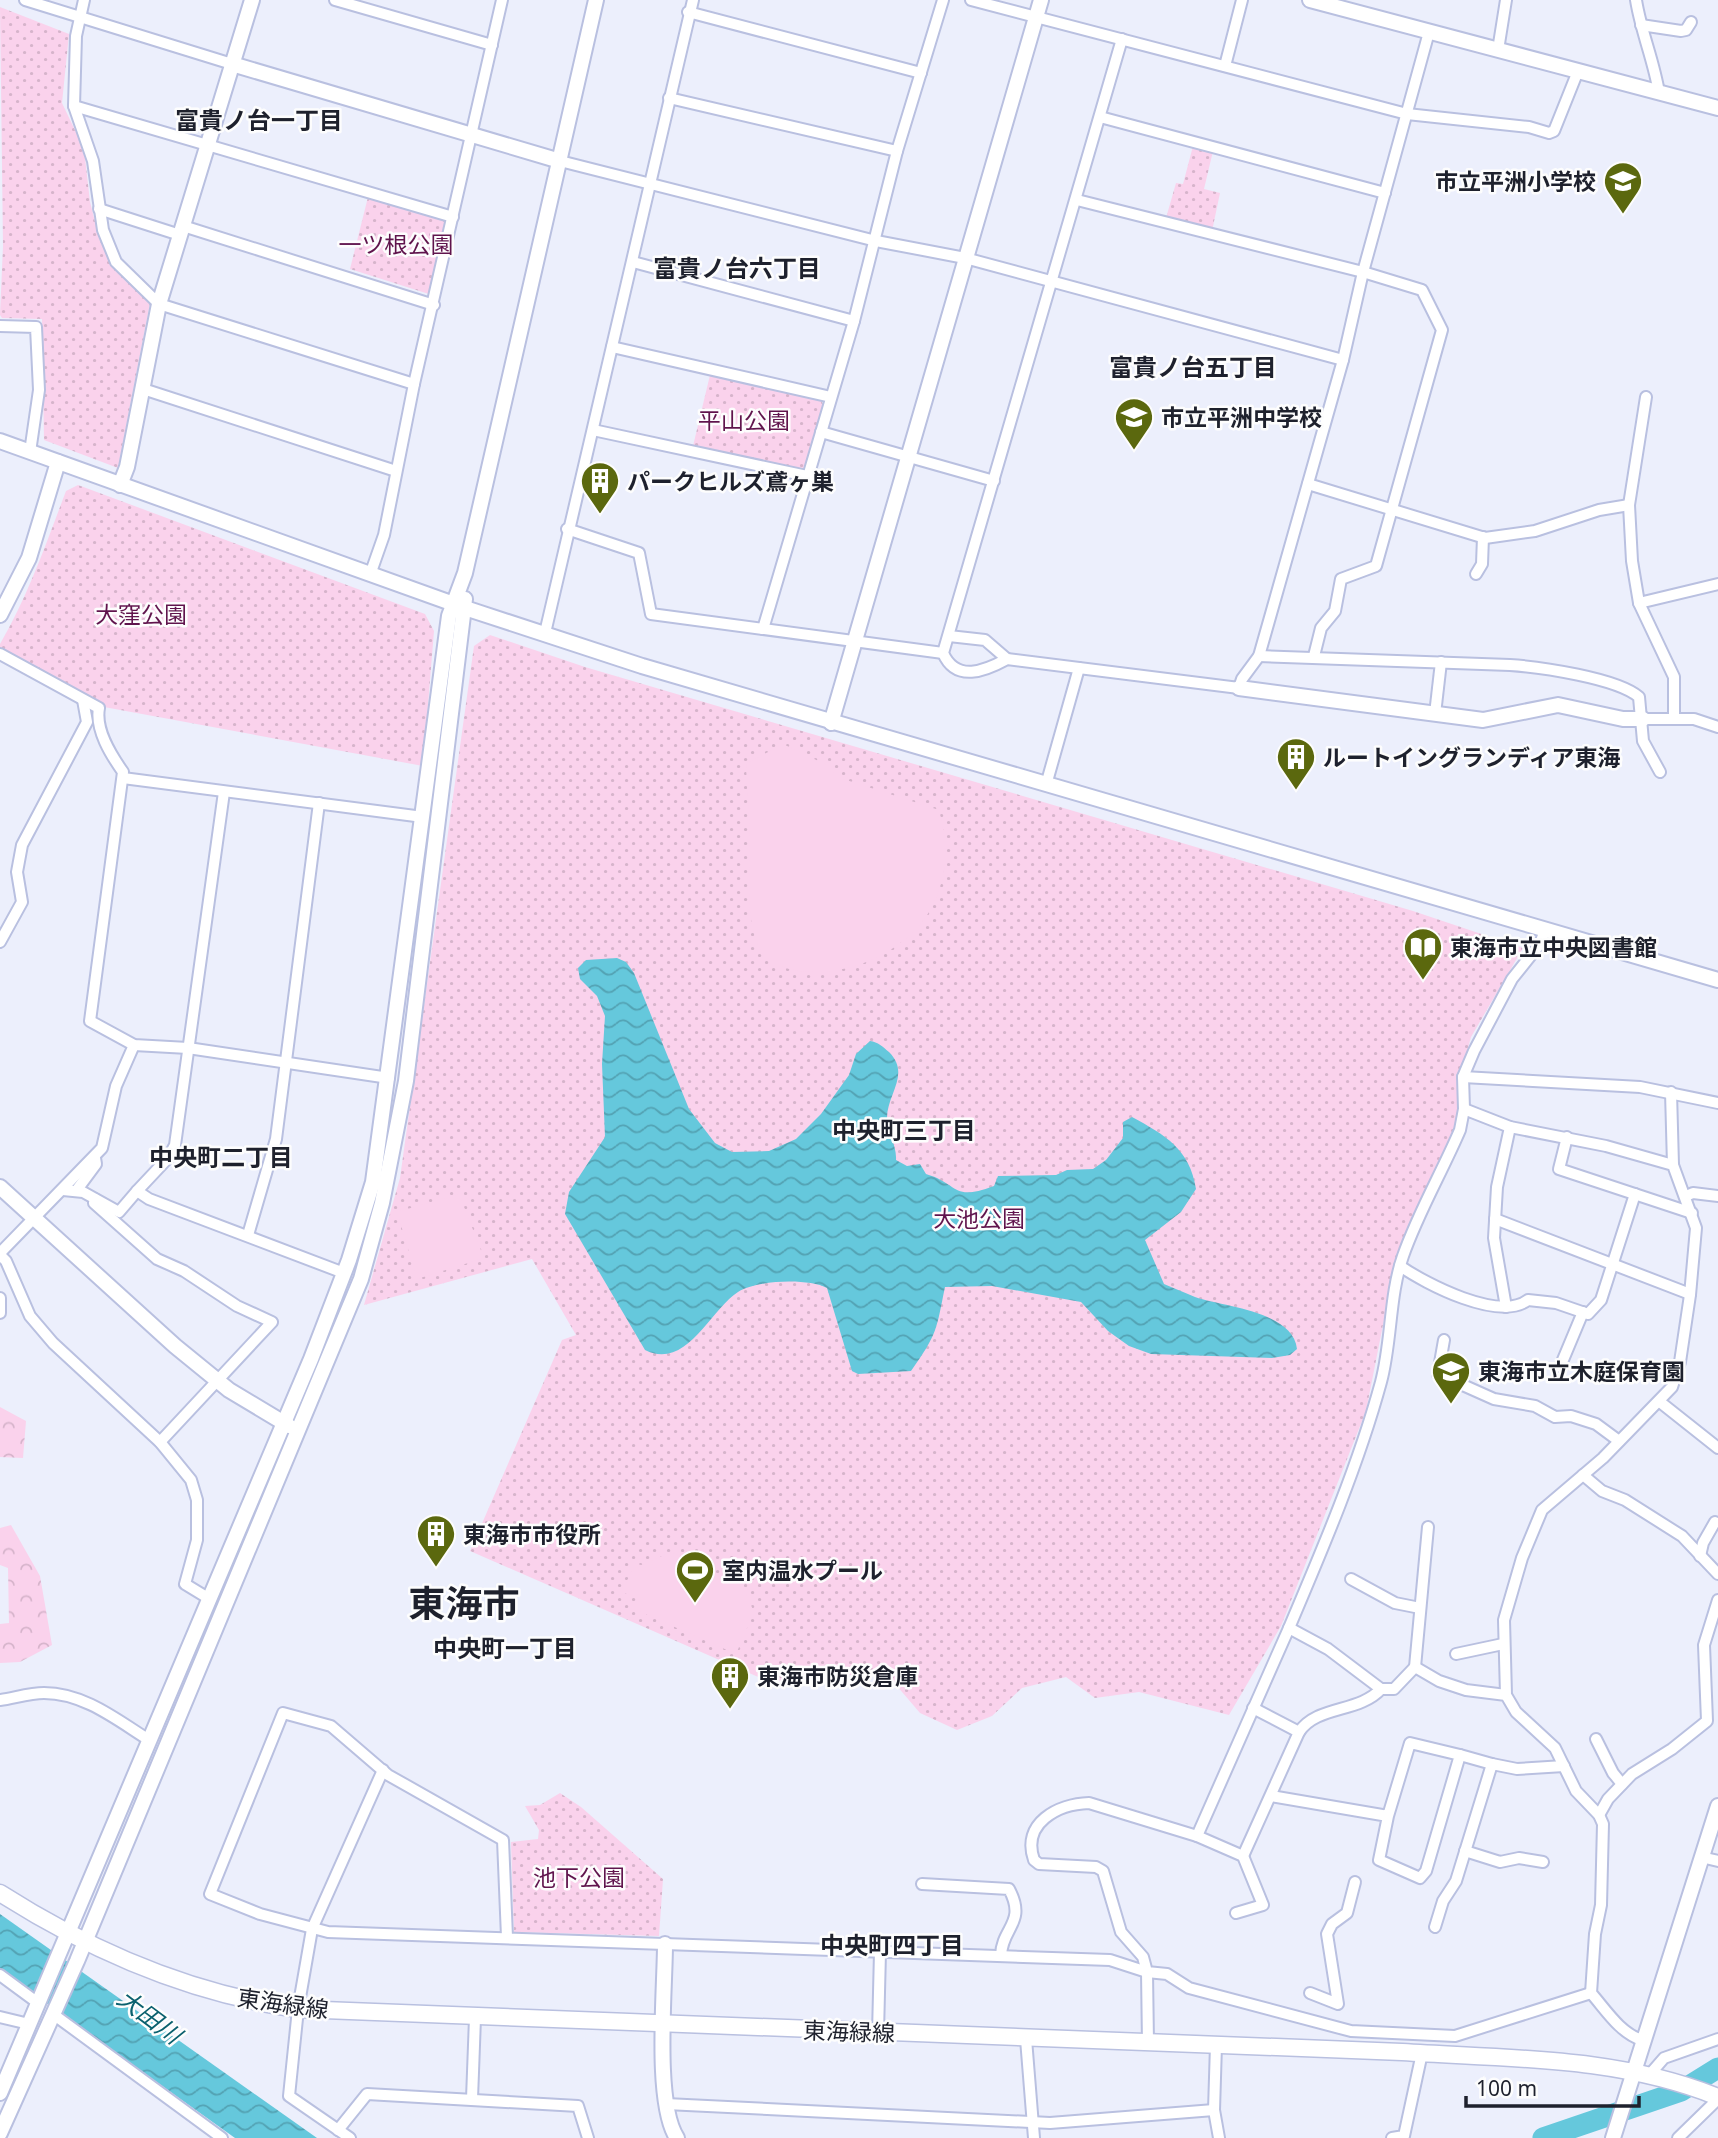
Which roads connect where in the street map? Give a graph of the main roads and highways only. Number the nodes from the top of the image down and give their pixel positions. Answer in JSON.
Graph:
{"nodes":[{"id":1,"x":0,"y":1893,"type":"edge"},
{"id":2,"x":1714,"y":2096,"type":"edge"}],
"edges":[{"from":1,"to":2,"type":"main road","name":"東海緑線"}]}
